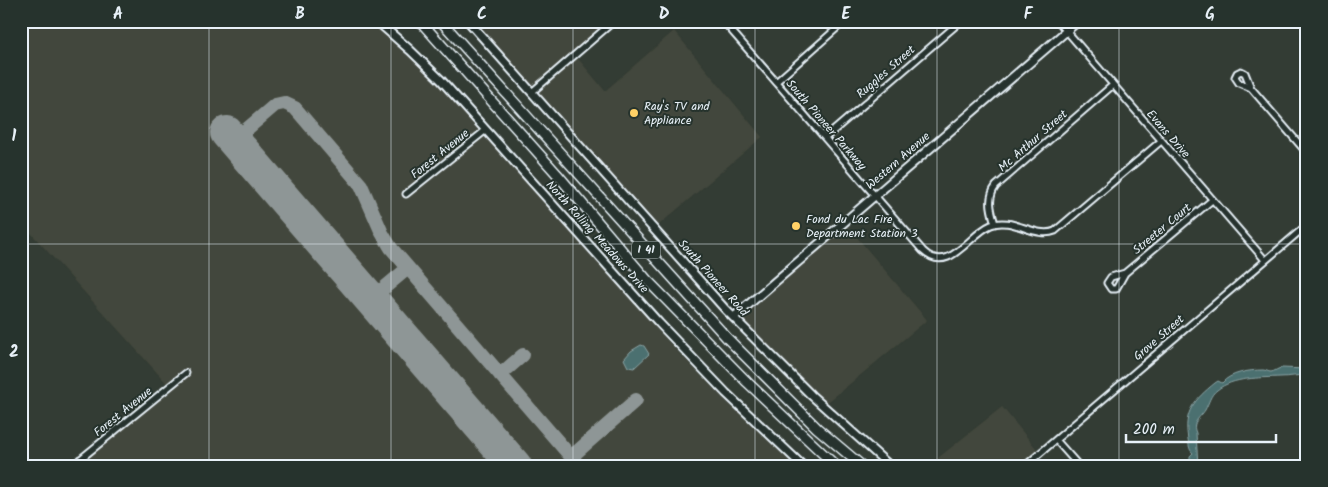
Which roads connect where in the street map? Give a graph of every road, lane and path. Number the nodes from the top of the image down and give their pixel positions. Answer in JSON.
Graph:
{"nodes":[{"id":1,"x":377,"y":21,"type":"edge"},
{"id":2,"x":420,"y":21,"type":"edge"},
{"id":3,"x":441,"y":21,"type":"edge"},
{"id":4,"x":468,"y":21,"type":"edge"},
{"id":5,"x":614,"y":21,"type":"edge"},
{"id":6,"x":732,"y":21,"type":"edge"},
{"id":7,"x":845,"y":21,"type":"edge"},
{"id":8,"x":961,"y":21,"type":"edge"},
{"id":9,"x":1058,"y":21,"type":"edge"},
{"id":10,"x":1078,"y":21,"type":"edge"},
{"id":11,"x":725,"y":23,"type":"edge"},
{"id":12,"x":1066,"y":31,"type":"junction"},
{"id":13,"x":776,"y":82,"type":"junction"},
{"id":14,"x":1113,"y":85,"type":"junction"},
{"id":15,"x":1250,"y":88,"type":"dead end"},
{"id":16,"x":532,"y":92,"type":"junction"},
{"id":17,"x":486,"y":130,"type":"junction"},
{"id":18,"x":825,"y":138,"type":"junction"},
{"id":19,"x":1161,"y":141,"type":"junction"},
{"id":20,"x":1307,"y":153,"type":"edge"},
{"id":21,"x":406,"y":194,"type":"dead end"},
{"id":22,"x":875,"y":196,"type":"junction"},
{"id":23,"x":1212,"y":200,"type":"junction"},
{"id":24,"x":995,"y":224,"type":"junction"},
{"id":25,"x":1307,"y":225,"type":"edge"},
{"id":26,"x":1265,"y":260,"type":"junction"},
{"id":27,"x":1125,"y":273,"type":"dead end"},
{"id":28,"x":734,"y":318,"type":"junction"},
{"id":29,"x":186,"y":373,"type":"dead end"},
{"id":30,"x":1056,"y":440,"type":"junction"},
{"id":31,"x":80,"y":459,"type":"junction"},
{"id":32,"x":72,"y":466,"type":"edge"},
{"id":33,"x":85,"y":466,"type":"edge"},
{"id":34,"x":803,"y":466,"type":"edge"},
{"id":35,"x":836,"y":466,"type":"edge"},
{"id":36,"x":862,"y":466,"type":"edge"},
{"id":37,"x":890,"y":466,"type":"edge"},
{"id":38,"x":1025,"y":466,"type":"edge"},
{"id":39,"x":1079,"y":466,"type":"edge"}],
"edges":[{"from":1,"to":17,"type":"main road","name":"North Rolling Meadows Drive"},
{"from":2,"to":35,"type":"highway","number":"I 41"},
{"from":3,"to":36,"type":"highway","number":"I 41"},
{"from":4,"to":16,"type":"main road","name":"South Pioneer Road"},
{"from":5,"to":16,"type":"street"},
{"from":6,"to":11,"type":"street"},
{"from":7,"to":13,"type":"street"},
{"from":8,"to":18,"type":"street","name":"Ruggles Street"},
{"from":9,"to":12,"type":"street","name":"Evans Drive"},
{"from":10,"to":12,"type":"main road","name":"Western Avenue"},
{"from":11,"to":13,"type":"street","name":"South Pioneer Parkway"},
{"from":12,"to":14,"type":"street","name":"Evans Drive"},
{"from":12,"to":22,"type":"main road","name":"Western Avenue"},
{"from":13,"to":18,"type":"street","name":"South Pioneer Parkway"},
{"from":14,"to":19,"type":"street","name":"Evans Drive"},
{"from":14,"to":24,"type":"street","name":"Mc Arthur Street"},
{"from":15,"to":20,"type":"street"},
{"from":16,"to":28,"type":"main road","name":"South Pioneer Road"},
{"from":17,"to":21,"type":"street","name":"Forest Avenue"},
{"from":17,"to":34,"type":"main road","name":"North Rolling Meadows Drive"},
{"from":18,"to":22,"type":"street","name":"South Pioneer Parkway"},
{"from":19,"to":23,"type":"street","name":"Evans Drive"},
{"from":19,"to":24,"type":"street"},
{"from":22,"to":24,"type":"street","name":"South Pioneer Parkway"},
{"from":22,"to":28,"type":"main road","name":"Western Avenue"},
{"from":23,"to":26,"type":"street","name":"Evans Drive"},
{"from":23,"to":27,"type":"street","name":"Streeter Court"},
{"from":25,"to":26,"type":"street","name":"Grove Street"},
{"from":26,"to":30,"type":"street","name":"Grove Street"},
{"from":28,"to":37,"type":"main road","name":"South Pioneer Road"},
{"from":29,"to":31,"type":"street","name":"Forest Avenue"},
{"from":30,"to":38,"type":"street","name":"Grove Street"},
{"from":30,"to":39,"type":"street"},
{"from":31,"to":32,"type":"street","name":"Forest Avenue"},
{"from":31,"to":33,"type":"street"}]}
